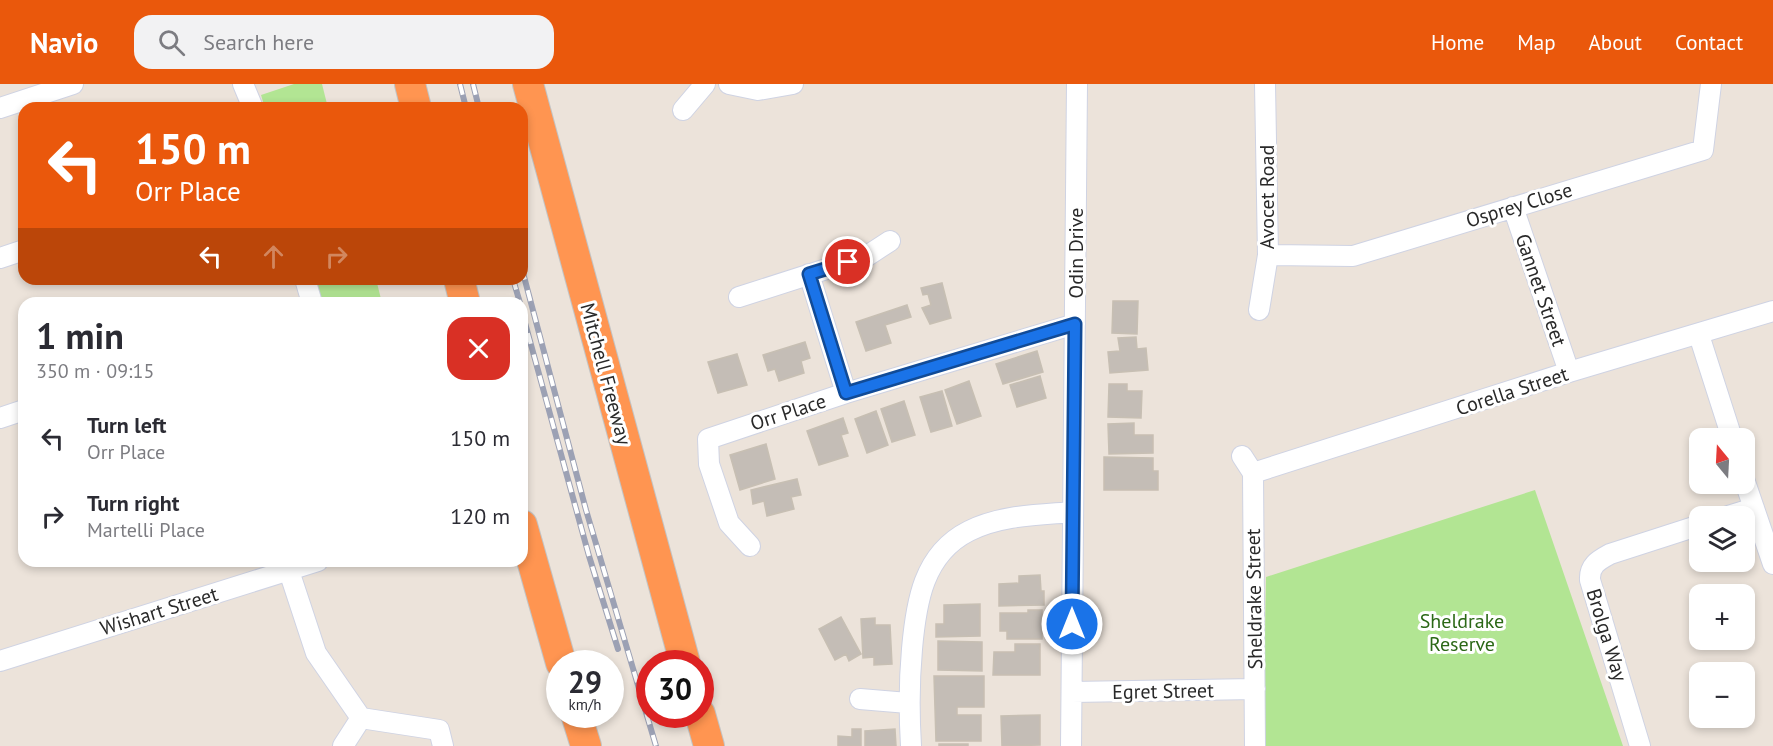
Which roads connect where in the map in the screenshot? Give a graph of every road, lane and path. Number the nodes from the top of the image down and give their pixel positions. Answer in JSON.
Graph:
{"nodes":[{"id":1,"x":73,"y":84,"type":"edge"},
{"id":2,"x":243,"y":84,"type":"edge"},
{"id":3,"x":411,"y":84,"type":"edge"},
{"id":4,"x":528,"y":84,"type":"edge"},
{"id":5,"x":705,"y":84,"type":"edge"},
{"id":6,"x":729,"y":84,"type":"edge"},
{"id":7,"x":793,"y":84,"type":"edge"},
{"id":8,"x":1077,"y":84,"type":"edge"},
{"id":9,"x":1265,"y":84,"type":"edge"},
{"id":10,"x":1711,"y":84,"type":"edge"},
{"id":11,"x":18,"y":102,"type":"edge"},
{"id":12,"x":18,"y":102,"type":"edge"},
{"id":13,"x":250,"y":102,"type":"edge"},
{"id":14,"x":415,"y":102,"type":"edge"},
{"id":15,"x":0,"y":108,"type":"edge"},
{"id":16,"x":683,"y":110,"type":"dead end"},
{"id":17,"x":1513,"y":207,"type":"junction"},
{"id":18,"x":890,"y":241,"type":"dead end"},
{"id":19,"x":18,"y":252,"type":"edge"},
{"id":20,"x":1268,"y":255,"type":"junction"},
{"id":21,"x":0,"y":258,"type":"edge"},
{"id":22,"x":809,"y":274,"type":"junction"},
{"id":23,"x":739,"y":297,"type":"dead end"},
{"id":24,"x":1259,"y":310,"type":"dead end"},
{"id":25,"x":1773,"y":311,"type":"edge"},
{"id":26,"x":1075,"y":324,"type":"junction"},
{"id":27,"x":1699,"y":334,"type":"junction"},
{"id":28,"x":1569,"y":372,"type":"junction"},
{"id":29,"x":846,"y":393,"type":"junction"},
{"id":30,"x":18,"y":412,"type":"edge"},
{"id":31,"x":0,"y":418,"type":"edge"},
{"id":32,"x":1729,"y":428,"type":"edge"},
{"id":33,"x":1242,"y":456,"type":"dead end"},
{"id":34,"x":1253,"y":473,"type":"junction"},
{"id":35,"x":1755,"y":511,"type":"edge"},
{"id":36,"x":1073,"y":512,"type":"junction"},
{"id":37,"x":1689,"y":529,"type":"edge"},
{"id":38,"x":528,"y":546,"type":"edge"},
{"id":39,"x":750,"y":546,"type":"dead end"},
{"id":40,"x":1773,"y":564,"type":"edge"},
{"id":41,"x":301,"y":567,"type":"edge"},
{"id":42,"x":290,"y":571,"type":"junction"},
{"id":43,"x":557,"y":650,"type":"edge"},
{"id":44,"x":681,"y":650,"type":"edge"},
{"id":45,"x":0,"y":661,"type":"edge"},
{"id":46,"x":1255,"y":689,"type":"junction"},
{"id":47,"x":1072,"y":692,"type":"junction"},
{"id":48,"x":860,"y":699,"type":"dead end"},
{"id":49,"x":908,"y":703,"type":"junction"},
{"id":50,"x":361,"y":718,"type":"junction"},
{"id":51,"x":580,"y":728,"type":"edge"},
{"id":52,"x":704,"y":728,"type":"edge"},
{"id":53,"x":344,"y":746,"type":"edge"},
{"id":54,"x":442,"y":746,"type":"edge"},
{"id":55,"x":586,"y":746,"type":"edge"},
{"id":56,"x":709,"y":746,"type":"edge"},
{"id":57,"x":910,"y":746,"type":"edge"},
{"id":58,"x":1071,"y":746,"type":"edge"},
{"id":59,"x":1255,"y":746,"type":"edge"},
{"id":60,"x":1640,"y":746,"type":"edge"}],
"edges":[{"from":1,"to":12,"type":"street"},
{"from":2,"to":13,"type":"street"},
{"from":3,"to":14,"type":"highway"},
{"from":4,"to":44,"type":"highway","name":"Mitchell Freeway"},
{"from":5,"to":16,"type":"street"},
{"from":6,"to":7,"type":"street"},
{"from":8,"to":26,"type":"street","name":"Odin Drive"},
{"from":9,"to":20,"type":"street","name":"Avocet Road"},
{"from":10,"to":17,"type":"street","name":"Osprey Close"},
{"from":11,"to":15,"type":"street"},
{"from":17,"to":20,"type":"street","name":"Osprey Close"},
{"from":17,"to":28,"type":"street","name":"Gannet Street"},
{"from":18,"to":22,"type":"street"},
{"from":19,"to":21,"type":"street"},
{"from":20,"to":24,"type":"street","name":"Avocet Road"},
{"from":22,"to":23,"type":"street"},
{"from":22,"to":29,"type":"street"},
{"from":25,"to":27,"type":"street","name":"Corella Street"},
{"from":26,"to":29,"type":"street","name":"Orr Place"},
{"from":26,"to":36,"type":"street","name":"Odin Drive"},
{"from":27,"to":28,"type":"street","name":"Corella Street"},
{"from":27,"to":32,"type":"street"},
{"from":28,"to":34,"type":"street","name":"Corella Street"},
{"from":29,"to":39,"type":"street","name":"Orr Place"},
{"from":30,"to":31,"type":"street"},
{"from":33,"to":34,"type":"street"},
{"from":34,"to":46,"type":"street","name":"Sheldrake Street"},
{"from":35,"to":40,"type":"street"},
{"from":36,"to":47,"type":"street","name":"Odin Drive"},
{"from":36,"to":49,"type":"street"},
{"from":37,"to":60,"type":"street","name":"Brolga Way"},
{"from":38,"to":43,"type":"highway"},
{"from":41,"to":42,"type":"street","name":"Wishart Street"},
{"from":42,"to":45,"type":"street","name":"Wishart Street"},
{"from":42,"to":50,"type":"street"},
{"from":46,"to":47,"type":"street","name":"Egret Street"},
{"from":46,"to":59,"type":"street","name":"Sheldrake Street"},
{"from":47,"to":58,"type":"street","name":"Odin Drive"},
{"from":48,"to":49,"type":"street"},
{"from":49,"to":57,"type":"street"},
{"from":50,"to":53,"type":"street"},
{"from":50,"to":54,"type":"street"},
{"from":51,"to":55,"type":"highway"},
{"from":52,"to":56,"type":"highway"}]}
